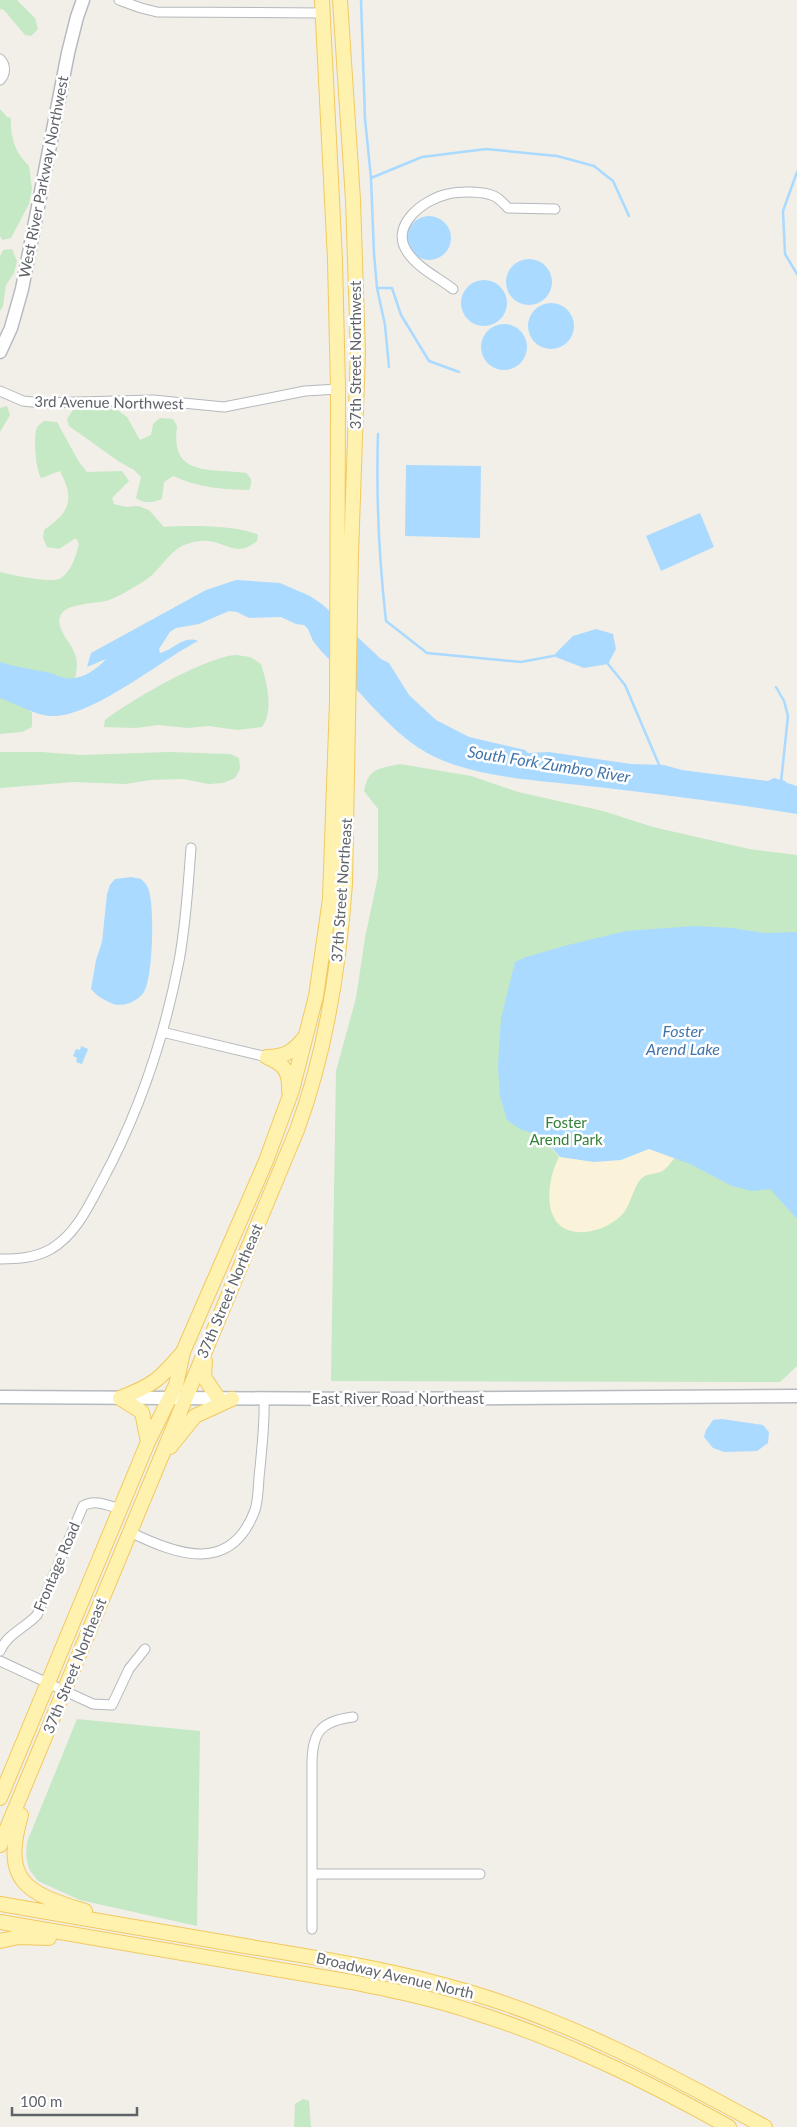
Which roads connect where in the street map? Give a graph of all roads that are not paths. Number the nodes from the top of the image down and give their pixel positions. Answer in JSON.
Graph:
{"nodes":[{"id":1,"x":83,"y":0,"type":"edge"},
{"id":2,"x":119,"y":0,"type":"edge"},
{"id":3,"x":340,"y":0,"type":"edge"},
{"id":4,"x":322,"y":7,"type":"edge"},
{"id":5,"x":0,"y":59,"type":"edge"},
{"id":6,"x":0,"y":80,"type":"edge"},
{"id":7,"x":555,"y":209,"type":"dead end"},
{"id":8,"x":356,"y":259,"type":"junction"},
{"id":9,"x":335,"y":260,"type":"junction"},
{"id":10,"x":454,"y":289,"type":"dead end"},
{"id":11,"x":0,"y":352,"type":"edge"},
{"id":12,"x":338,"y":390,"type":"junction"},
{"id":13,"x":0,"y":391,"type":"edge"},
{"id":14,"x":344,"y":584,"type":"junction"},
{"id":15,"x":337,"y":701,"type":"joint"},
{"id":16,"x":349,"y":710,"type":"joint"},
{"id":17,"x":191,"y":848,"type":"dead end"},
{"id":18,"x":162,"y":1032,"type":"junction"},
{"id":19,"x":307,"y":1034,"type":"junction"},
{"id":20,"x":267,"y":1057,"type":"junction"},
{"id":21,"x":281,"y":1121,"type":"junction"},
{"id":22,"x":0,"y":1259,"type":"edge"},
{"id":23,"x":208,"y":1345,"type":"junction"},
{"id":24,"x":183,"y":1352,"type":"junction"},
{"id":25,"x":797,"y":1396,"type":"edge"},
{"id":26,"x":0,"y":1397,"type":"edge"},
{"id":27,"x":120,"y":1398,"type":"junction"},
{"id":28,"x":170,"y":1398,"type":"junction"},
{"id":29,"x":186,"y":1398,"type":"junction"},
{"id":30,"x":218,"y":1398,"type":"junction"},
{"id":31,"x":232,"y":1399,"type":"junction"},
{"id":32,"x":264,"y":1399,"type":"junction"},
{"id":33,"x":148,"y":1442,"type":"junction"},
{"id":34,"x":163,"y":1455,"type":"junction"},
{"id":35,"x":120,"y":1509,"type":"junction"},
{"id":36,"x":130,"y":1532,"type":"junction"},
{"id":37,"x":145,"y":1649,"type":"dead end"},
{"id":38,"x":0,"y":1651,"type":"edge"},
{"id":39,"x":0,"y":1661,"type":"edge"},
{"id":40,"x":48,"y":1683,"type":"junction"},
{"id":41,"x":65,"y":1691,"type":"junction"},
{"id":42,"x":353,"y":1718,"type":"dead end"},
{"id":43,"x":22,"y":1745,"type":"junction"},
{"id":44,"x":42,"y":1747,"type":"junction"},
{"id":45,"x":0,"y":1786,"type":"edge"},
{"id":46,"x":0,"y":1798,"type":"edge"},
{"id":47,"x":0,"y":1846,"type":"edge"},
{"id":48,"x":312,"y":1874,"type":"junction"},
{"id":49,"x":480,"y":1874,"type":"dead end"},
{"id":50,"x":0,"y":1904,"type":"edge"},
{"id":51,"x":0,"y":1922,"type":"edge"},
{"id":52,"x":148,"y":1929,"type":"junction"},
{"id":53,"x":312,"y":1929,"type":"dead end"},
{"id":54,"x":0,"y":1941,"type":"edge"},
{"id":55,"x":148,"y":1947,"type":"junction"},
{"id":56,"x":729,"y":2127,"type":"edge"},
{"id":57,"x":765,"y":2127,"type":"edge"}],
"edges":[{"from":1,"to":11,"type":"street","name":"West River Parkway Northwest"},
{"from":2,"to":4,"type":"street"},
{"from":3,"to":8,"type":"main road","name":"37th Street Northwest"},
{"from":4,"to":9,"type":"main road","name":"37th Street Northwest"},
{"from":5,"to":6,"type":"street"},
{"from":7,"to":10,"type":"street"},
{"from":8,"to":9,"type":"main road"},
{"from":8,"to":14,"type":"main road","name":"37th Street Northwest"},
{"from":9,"to":12,"type":"main road","name":"37th Street Northwest"},
{"from":12,"to":13,"type":"street","name":"3rd Avenue Northwest"},
{"from":12,"to":14,"type":"main road","name":"37th Street Northwest"},
{"from":14,"to":15,"type":"main road","name":"37th Street Northwest"},
{"from":14,"to":16,"type":"main road","name":"37th Street Northwest"},
{"from":15,"to":19,"type":"main road","name":"37th Street Northeast"},
{"from":16,"to":23,"type":"main road","name":"37th Street Northeast"},
{"from":17,"to":18,"type":"street"},
{"from":18,"to":20,"type":"street"},
{"from":18,"to":22,"type":"street"},
{"from":19,"to":20,"type":"main road"},
{"from":19,"to":21,"type":"main road","name":"37th Street Northeast"},
{"from":20,"to":21,"type":"main road"},
{"from":21,"to":24,"type":"main road","name":"37th Street Northeast"},
{"from":23,"to":29,"type":"main road","name":"37th Street Northeast"},
{"from":23,"to":30,"type":"main road"},
{"from":24,"to":27,"type":"main road"},
{"from":24,"to":28,"type":"main road","name":"37th Street Northeast"},
{"from":25,"to":32,"type":"street","name":"East River Road Northeast"},
{"from":26,"to":27,"type":"street","name":"East River Road Northeast"},
{"from":27,"to":28,"type":"street","name":"East River Road Northeast"},
{"from":27,"to":33,"type":"main road"},
{"from":28,"to":29,"type":"street","name":"East River Road Northeast"},
{"from":28,"to":33,"type":"main road","name":"37th Street Northeast"},
{"from":29,"to":30,"type":"street","name":"East River Road Northeast"},
{"from":29,"to":34,"type":"main road","name":"37th Street Northeast"},
{"from":30,"to":31,"type":"street","name":"East River Road Northeast"},
{"from":31,"to":32,"type":"street","name":"East River Road Northeast"},
{"from":31,"to":34,"type":"main road"},
{"from":32,"to":36,"type":"street"},
{"from":33,"to":35,"type":"main road","name":"37th Street Northeast"},
{"from":34,"to":36,"type":"main road","name":"37th Street Northeast"},
{"from":35,"to":38,"type":"street","name":"Frontage Road"},
{"from":35,"to":40,"type":"main road","name":"37th Street Northeast"},
{"from":36,"to":41,"type":"main road","name":"37th Street Northeast"},
{"from":37,"to":41,"type":"street"},
{"from":39,"to":40,"type":"street"},
{"from":40,"to":41,"type":"street"},
{"from":40,"to":43,"type":"main road","name":"37th Street Northeast"},
{"from":41,"to":44,"type":"main road","name":"37th Street Northeast"},
{"from":42,"to":48,"type":"street"},
{"from":43,"to":45,"type":"main road"},
{"from":43,"to":46,"type":"main road","name":"37th Street Northeast"},
{"from":44,"to":47,"type":"main road","name":"37th Street Northeast"},
{"from":44,"to":52,"type":"main road"},
{"from":48,"to":49,"type":"street"},
{"from":48,"to":53,"type":"street"},
{"from":50,"to":52,"type":"main road","name":"Broadway Avenue North"},
{"from":51,"to":55,"type":"main road","name":"Broadway Avenue North"},
{"from":52,"to":57,"type":"main road","name":"Broadway Avenue North"},
{"from":54,"to":55,"type":"main road"},
{"from":55,"to":56,"type":"main road","name":"Broadway Avenue North"}]}
